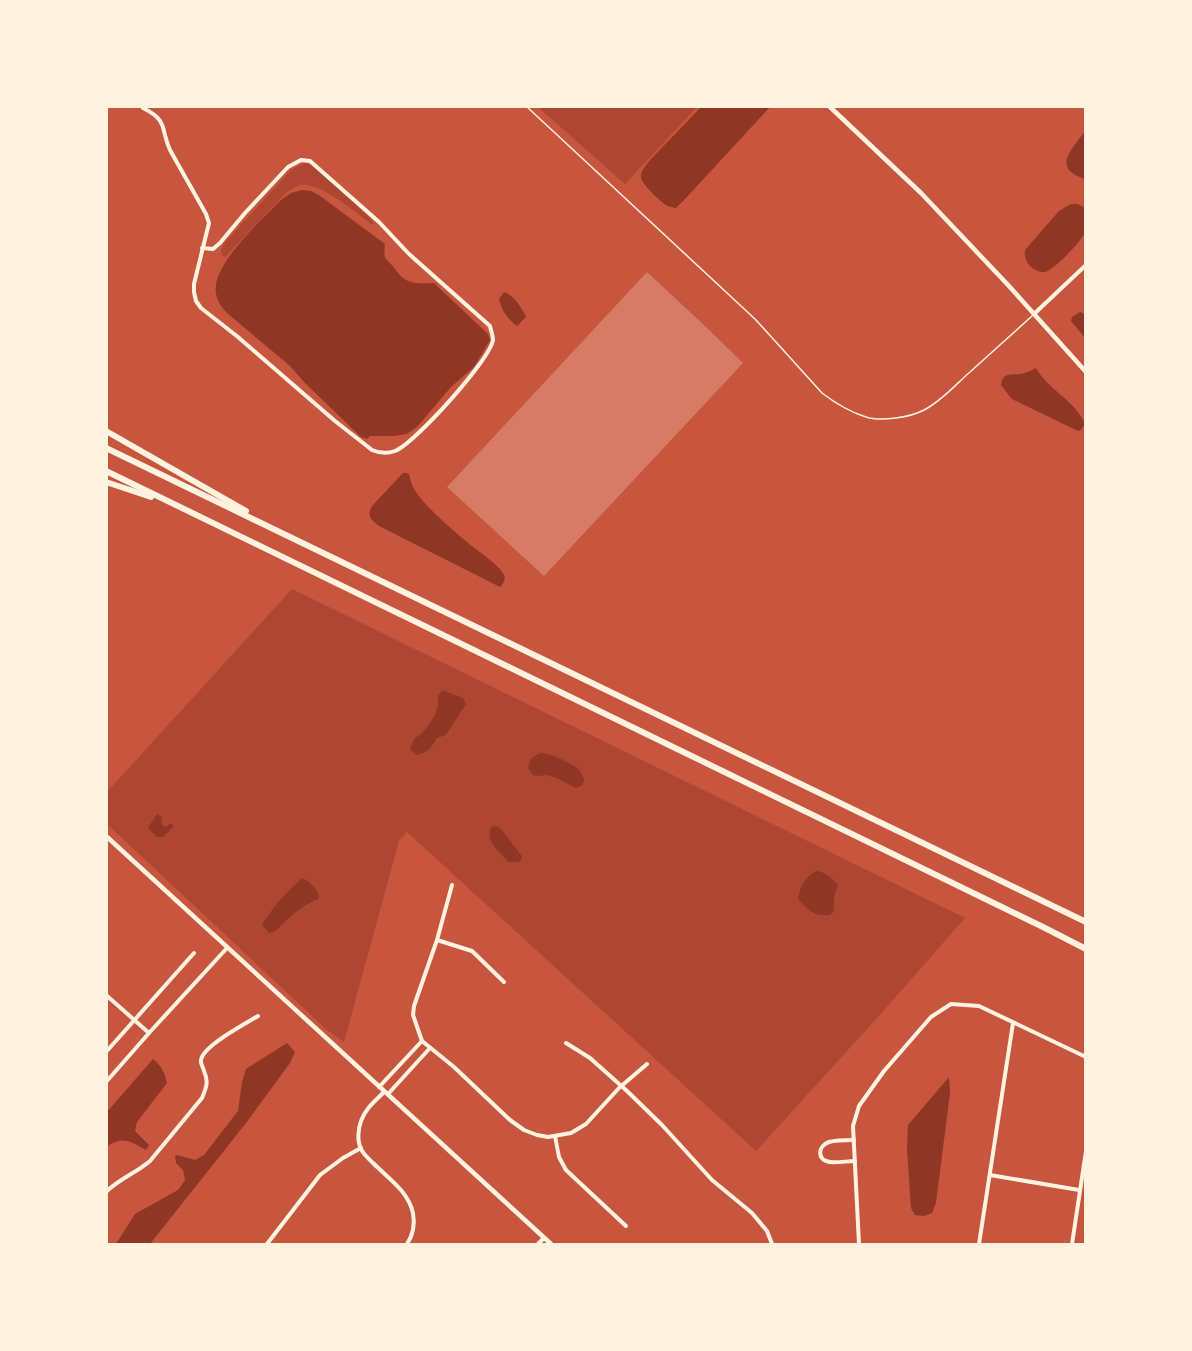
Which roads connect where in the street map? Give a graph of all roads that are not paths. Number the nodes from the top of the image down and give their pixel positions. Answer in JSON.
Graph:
{"nodes":[{"id":1,"x":526,"y":106,"type":"edge"},
{"id":2,"x":829,"y":106,"type":"edge"},
{"id":3,"x":143,"y":108,"type":"edge"},
{"id":4,"x":202,"y":248,"type":"junction"},
{"id":5,"x":1086,"y":265,"type":"edge"},
{"id":6,"x":1034,"y":314,"type":"junction"},
{"id":7,"x":1086,"y":372,"type":"edge"},
{"id":8,"x":106,"y":431,"type":"edge"},
{"id":9,"x":106,"y":448,"type":"edge"},
{"id":10,"x":106,"y":471,"type":"edge"},
{"id":11,"x":106,"y":482,"type":"edge"},
{"id":12,"x":177,"y":506,"type":"junction"},
{"id":13,"x":296,"y":540,"type":"junction"},
{"id":14,"x":106,"y":836,"type":"edge"},
{"id":15,"x":452,"y":885,"type":"dead end"},
{"id":16,"x":1086,"y":922,"type":"edge"},
{"id":17,"x":437,"y":940,"type":"junction"},
{"id":18,"x":227,"y":948,"type":"junction"},
{"id":19,"x":1086,"y":949,"type":"edge"},
{"id":20,"x":194,"y":953,"type":"dead end"},
{"id":21,"x":504,"y":982,"type":"dead end"},
{"id":22,"x":106,"y":995,"type":"edge"},
{"id":23,"x":258,"y":1016,"type":"dead end"},
{"id":24,"x":135,"y":1020,"type":"junction"},
{"id":25,"x":1013,"y":1023,"type":"junction"},
{"id":26,"x":149,"y":1033,"type":"junction"},
{"id":27,"x":422,"y":1041,"type":"junction"},
{"id":28,"x":566,"y":1043,"type":"dead end"},
{"id":29,"x":430,"y":1048,"type":"junction"},
{"id":30,"x":106,"y":1053,"type":"edge"},
{"id":31,"x":1086,"y":1057,"type":"edge"},
{"id":32,"x":647,"y":1064,"type":"dead end"},
{"id":33,"x":106,"y":1082,"type":"edge"},
{"id":34,"x":622,"y":1086,"type":"junction"},
{"id":35,"x":379,"y":1088,"type":"junction"},
{"id":36,"x":386,"y":1093,"type":"junction"},
{"id":37,"x":555,"y":1136,"type":"junction"},
{"id":38,"x":854,"y":1140,"type":"junction"},
{"id":39,"x":361,"y":1148,"type":"junction"},
{"id":40,"x":1086,"y":1151,"type":"edge"},
{"id":41,"x":855,"y":1161,"type":"junction"},
{"id":42,"x":990,"y":1175,"type":"junction"},
{"id":43,"x":1079,"y":1190,"type":"junction"},
{"id":44,"x":106,"y":1192,"type":"edge"},
{"id":45,"x":626,"y":1226,"type":"dead end"},
{"id":46,"x":544,"y":1238,"type":"junction"},
{"id":47,"x":267,"y":1245,"type":"edge"},
{"id":48,"x":407,"y":1245,"type":"edge"},
{"id":49,"x":538,"y":1245,"type":"edge"},
{"id":50,"x":551,"y":1245,"type":"edge"},
{"id":51,"x":772,"y":1245,"type":"edge"},
{"id":52,"x":859,"y":1245,"type":"edge"},
{"id":53,"x":979,"y":1245,"type":"edge"},
{"id":54,"x":1072,"y":1245,"type":"edge"}],
"edges":[{"from":1,"to":6,"type":"lane"},
{"from":2,"to":6,"type":"street"},
{"from":3,"to":4,"type":"street"},
{"from":4,"to":4,"type":"street"},
{"from":5,"to":6,"type":"street"},
{"from":6,"to":7,"type":"street"},
{"from":8,"to":13,"type":"highway"},
{"from":9,"to":13,"type":"highway"},
{"from":10,"to":12,"type":"highway"},
{"from":11,"to":12,"type":"highway"},
{"from":12,"to":19,"type":"highway"},
{"from":13,"to":16,"type":"highway"},
{"from":14,"to":18,"type":"street"},
{"from":15,"to":17,"type":"street"},
{"from":17,"to":21,"type":"street"},
{"from":17,"to":27,"type":"street"},
{"from":18,"to":26,"type":"street"},
{"from":18,"to":35,"type":"street"},
{"from":20,"to":24,"type":"street"},
{"from":22,"to":24,"type":"street"},
{"from":23,"to":44,"type":"street"},
{"from":24,"to":26,"type":"street"},
{"from":24,"to":30,"type":"street"},
{"from":25,"to":31,"type":"street"},
{"from":25,"to":38,"type":"street"},
{"from":25,"to":42,"type":"street"},
{"from":26,"to":33,"type":"street"},
{"from":27,"to":29,"type":"street"},
{"from":27,"to":35,"type":"street"},
{"from":28,"to":34,"type":"street"},
{"from":29,"to":36,"type":"street"},
{"from":29,"to":37,"type":"street"},
{"from":32,"to":34,"type":"street"},
{"from":34,"to":37,"type":"street"},
{"from":34,"to":51,"type":"street"},
{"from":35,"to":36,"type":"street"},
{"from":36,"to":39,"type":"street"},
{"from":36,"to":46,"type":"street"},
{"from":37,"to":45,"type":"street"},
{"from":38,"to":41,"type":"street"},
{"from":38,"to":41,"type":"street"},
{"from":39,"to":47,"type":"street"},
{"from":39,"to":48,"type":"street"},
{"from":40,"to":43,"type":"street"},
{"from":41,"to":52,"type":"street"},
{"from":42,"to":43,"type":"street"},
{"from":42,"to":53,"type":"street"},
{"from":43,"to":54,"type":"street"},
{"from":46,"to":49,"type":"street"},
{"from":46,"to":50,"type":"street"}]}
